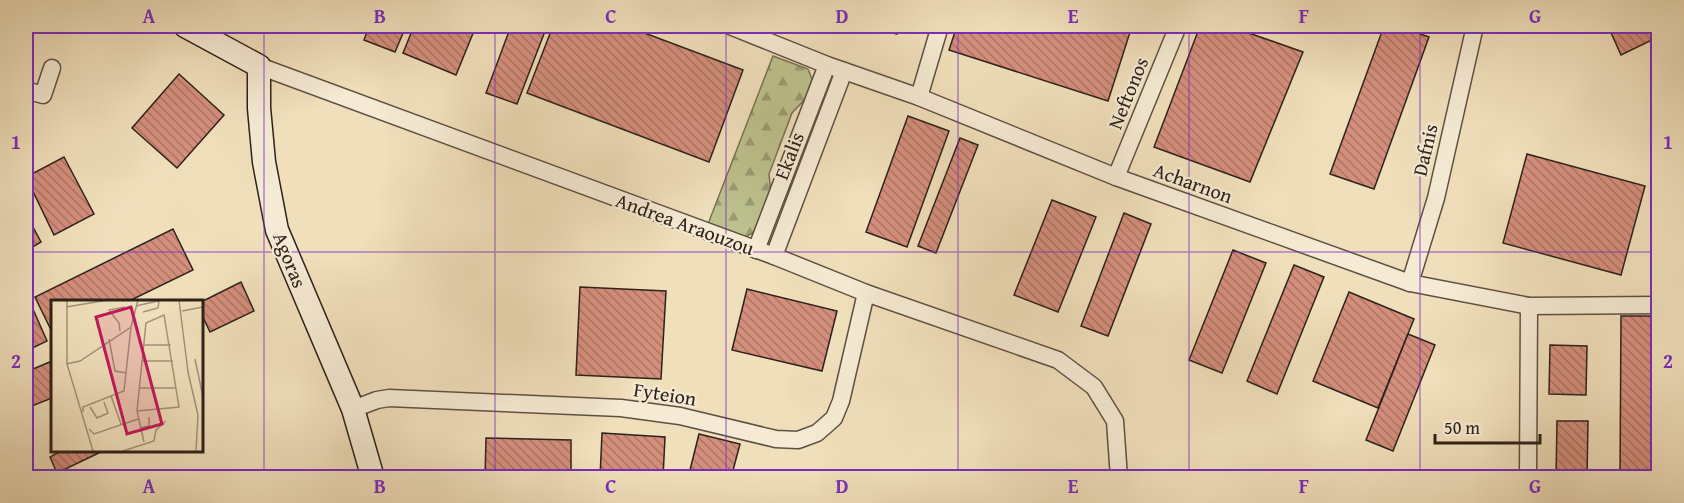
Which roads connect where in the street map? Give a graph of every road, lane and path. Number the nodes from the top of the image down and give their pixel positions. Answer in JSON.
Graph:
{"nodes":[{"id":1,"x":185,"y":26,"type":"edge"},
{"id":2,"x":730,"y":26,"type":"edge"},
{"id":3,"x":939,"y":26,"type":"edge"},
{"id":4,"x":1178,"y":26,"type":"edge"},
{"id":5,"x":1475,"y":26,"type":"edge"},
{"id":6,"x":761,"y":31,"type":"edge"},
{"id":7,"x":827,"y":65,"type":"junction"},
{"id":8,"x":259,"y":66,"type":"junction"},
{"id":9,"x":52,"y":68,"type":"dead end"},
{"id":10,"x":844,"y":71,"type":"junction"},
{"id":11,"x":26,"y":90,"type":"edge"},
{"id":12,"x":919,"y":97,"type":"junction"},
{"id":13,"x":1116,"y":177,"type":"junction"},
{"id":14,"x":756,"y":250,"type":"junction"},
{"id":15,"x":774,"y":256,"type":"junction"},
{"id":16,"x":1410,"y":283,"type":"junction"},
{"id":17,"x":866,"y":293,"type":"junction"},
{"id":18,"x":1659,"y":305,"type":"edge"},
{"id":19,"x":1529,"y":306,"type":"junction"},
{"id":20,"x":353,"y":409,"type":"junction"},
{"id":21,"x":364,"y":444,"type":"junction"},
{"id":22,"x":373,"y":477,"type":"edge"},
{"id":23,"x":385,"y":477,"type":"edge"},
{"id":24,"x":1119,"y":477,"type":"edge"},
{"id":25,"x":1528,"y":477,"type":"edge"}],
"edges":[{"from":1,"to":8,"type":"main road","name":"Andrea Araouzou"},
{"from":2,"to":6,"type":"street","name":"Acharnon"},
{"from":3,"to":12,"type":"street"},
{"from":4,"to":13,"type":"street","name":"Neftonos"},
{"from":5,"to":16,"type":"street","name":"Dafnis"},
{"from":6,"to":7,"type":"street","name":"Acharnon"},
{"from":7,"to":10,"type":"street","name":"Acharnon"},
{"from":7,"to":14,"type":"street"},
{"from":8,"to":14,"type":"street","name":"Andrea Araouzou"},
{"from":8,"to":20,"type":"main road","name":"Agoras"},
{"from":9,"to":11,"type":"street"},
{"from":10,"to":12,"type":"street","name":"Acharnon"},
{"from":10,"to":15,"type":"street","name":"Ekalis"},
{"from":12,"to":13,"type":"street","name":"Acharnon"},
{"from":13,"to":16,"type":"street","name":"Acharnon"},
{"from":14,"to":15,"type":"street","name":"Andrea Araouzou"},
{"from":15,"to":17,"type":"street","name":"Andrea Araouzou"},
{"from":16,"to":19,"type":"street","name":"Acharnon"},
{"from":17,"to":20,"type":"street","name":"Fyteion"},
{"from":17,"to":24,"type":"street","name":"Andrea Araouzou"},
{"from":18,"to":19,"type":"street","name":"Acharnon"},
{"from":19,"to":25,"type":"street"},
{"from":20,"to":21,"type":"main road","name":"Agoras"},
{"from":21,"to":22,"type":"main road","name":"Agoras"},
{"from":21,"to":23,"type":"main road","name":"Agoras"}]}
